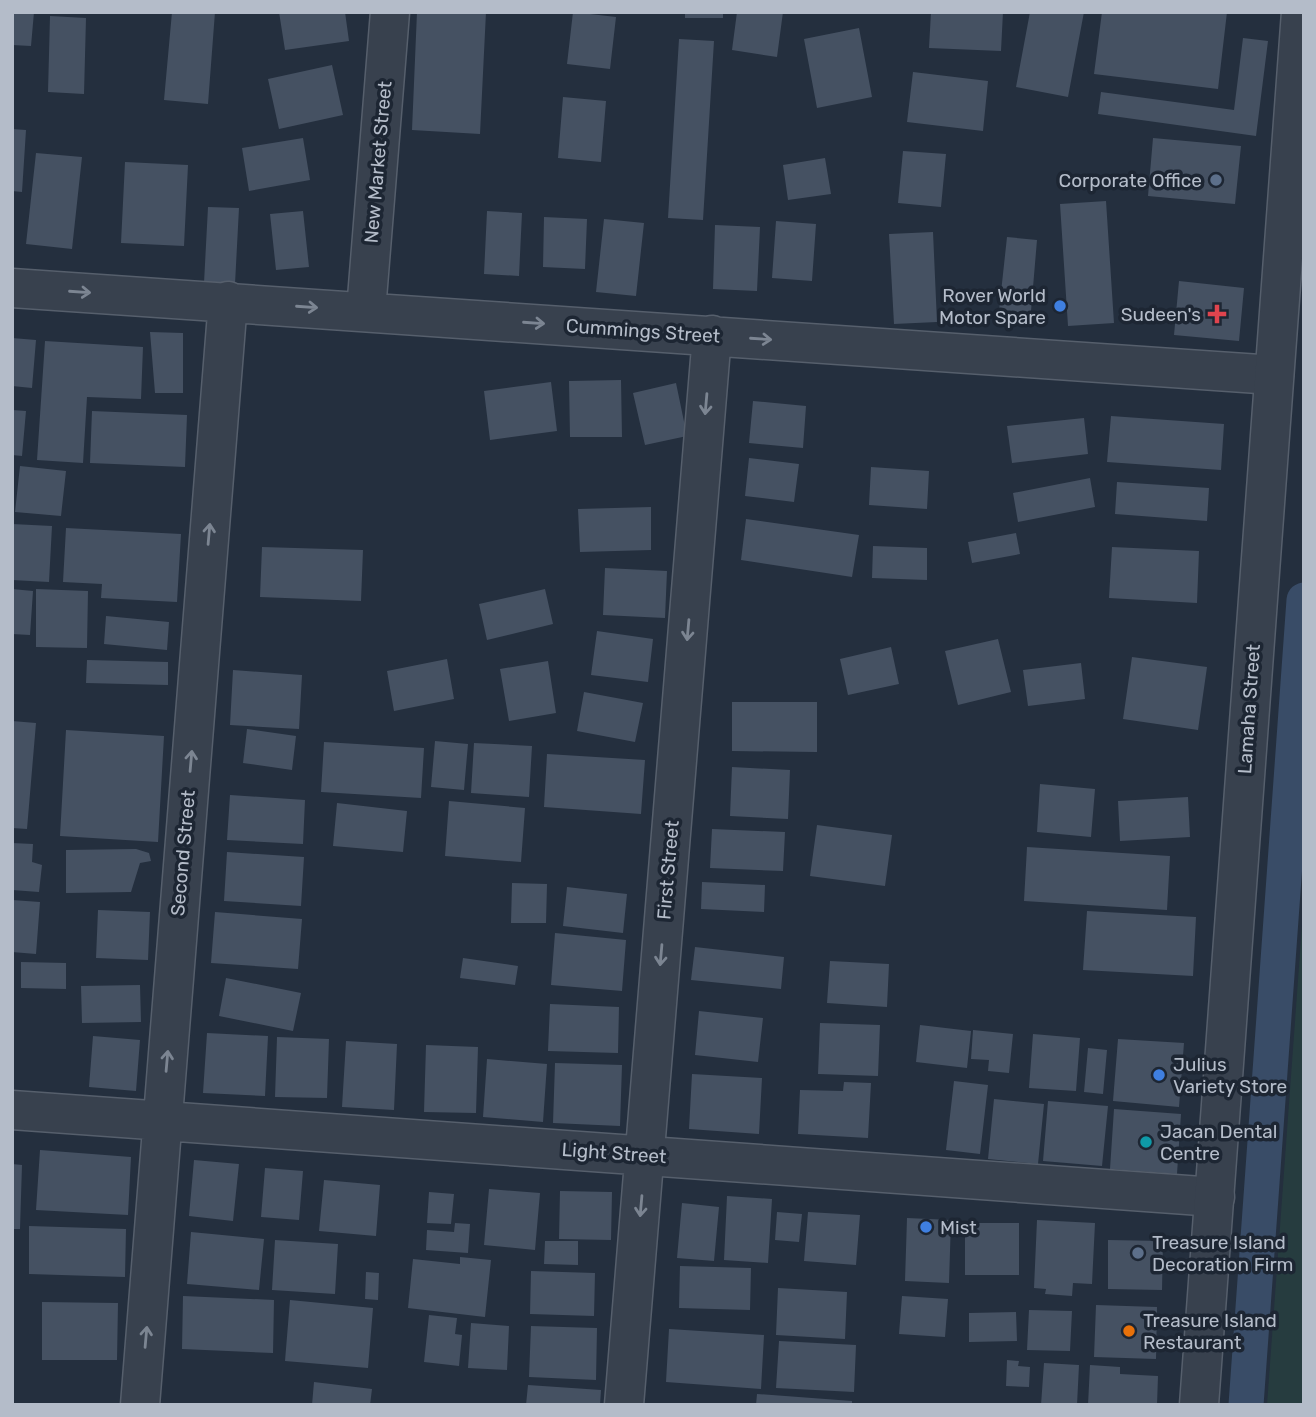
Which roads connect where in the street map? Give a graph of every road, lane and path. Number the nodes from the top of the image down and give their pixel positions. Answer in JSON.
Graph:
{"nodes":[{"id":1,"x":390,"y":12,"type":"edge"},
{"id":2,"x":1301,"y":12,"type":"edge"},
{"id":3,"x":12,"y":288,"type":"edge"},
{"id":4,"x":228,"y":301,"type":"junction"},
{"id":5,"x":366,"y":311,"type":"junction"},
{"id":6,"x":712,"y":335,"type":"junction"},
{"id":7,"x":1274,"y":375,"type":"junction"},
{"id":8,"x":12,"y":1110,"type":"edge"},
{"id":9,"x":163,"y":1121,"type":"junction"},
{"id":10,"x":645,"y":1156,"type":"junction"},
{"id":11,"x":1215,"y":1197,"type":"junction"},
{"id":12,"x":140,"y":1405,"type":"edge"},
{"id":13,"x":624,"y":1405,"type":"edge"},
{"id":14,"x":1199,"y":1405,"type":"edge"}],
"edges":[{"from":1,"to":5,"type":"street","name":"New Market Street"},
{"from":2,"to":7,"type":"street","name":"Lamaha Street"},
{"from":3,"to":4,"type":"street","name":"Cummings Street","one_way":true},
{"from":4,"to":5,"type":"street","name":"Cummings Street","one_way":true},
{"from":9,"to":4,"type":"street","name":"Second Street","one_way":true},
{"from":5,"to":6,"type":"street","name":"Cummings Street","one_way":true},
{"from":6,"to":7,"type":"street","name":"Cummings Street","one_way":true},
{"from":6,"to":10,"type":"street","name":"First Street","one_way":true},
{"from":7,"to":11,"type":"street","name":"Lamaha Street"},
{"from":8,"to":9,"type":"street","name":"Light Street"},
{"from":9,"to":10,"type":"street","name":"Light Street"},
{"from":12,"to":9,"type":"street","name":"Second Street","one_way":true},
{"from":10,"to":11,"type":"street","name":"Light Street"},
{"from":10,"to":13,"type":"street","name":"First Street","one_way":true},
{"from":11,"to":14,"type":"street","name":"Lamaha Street"}]}
